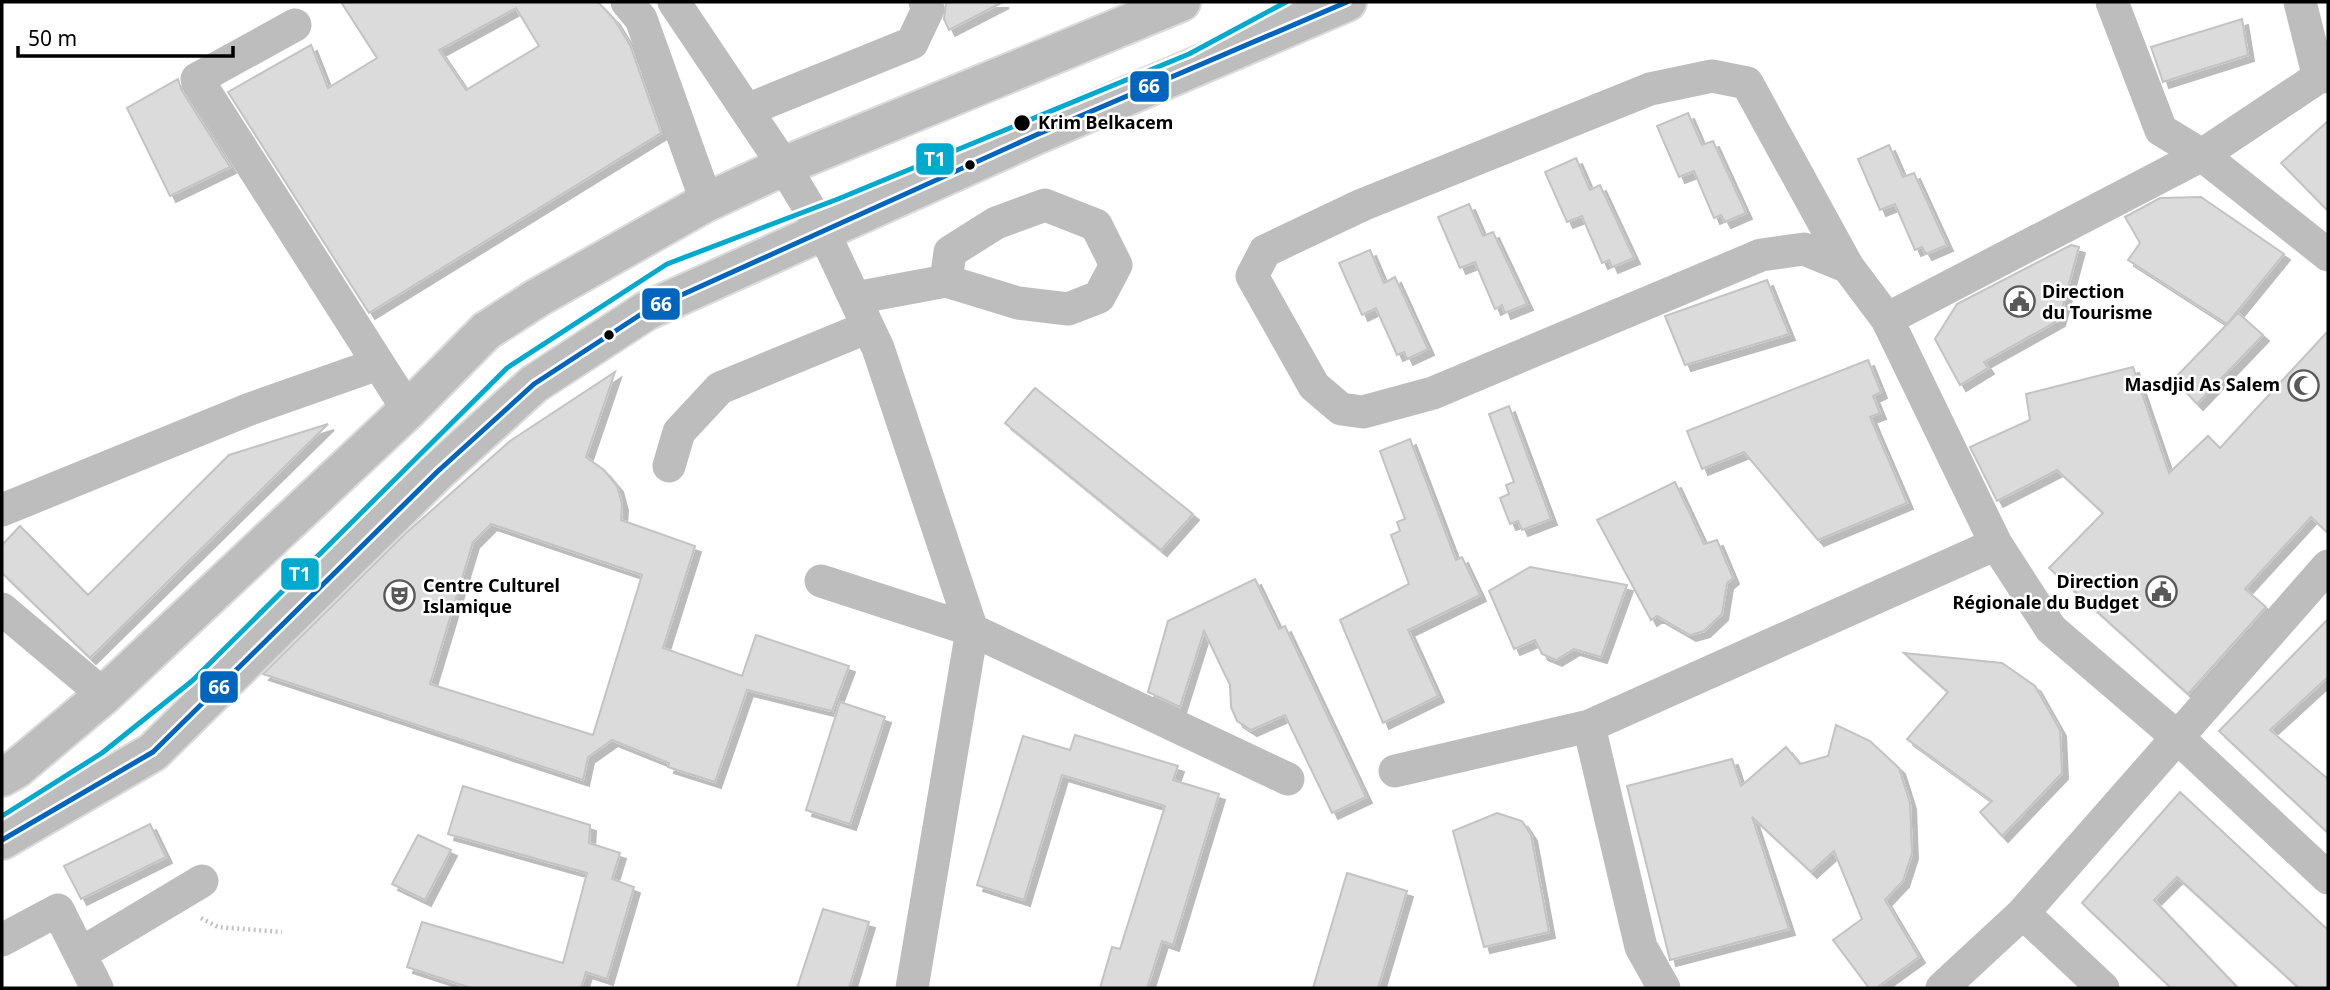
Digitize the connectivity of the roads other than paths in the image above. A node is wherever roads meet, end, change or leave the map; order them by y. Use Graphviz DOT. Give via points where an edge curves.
graph roads {
  1 [pos="627,2"];
  2 [pos="674,2"];
  3 [pos="925,2"];
  4 [pos="1347,2"];
  5 [pos="2112,2"];
  6 [pos="2300,2"];
  7 [pos="1171,4"];
  8 [pos="295,25"];
  9 [pos="2324,74"];
  10 [pos="747,110"];
  11 [pos="2202,155"];
  12 [pos="784,166"];
  13 [pos="703,204"];
  14 [pos="823,231"];
  15 [pos="2328,255"];
  16 [pos="1849,267"];
  17 [pos="946,281"];
  18 [pos="861,313"];
  19 [pos="1886,319"];
  20 [pos="378,364"];
  21 [pos="408,410"];
  22 [pos="669,466"];
  23 [pos="2,510"];
  24 [pos="1996,544"];
  25 [pos="2328,568"];
  26 [pos="821,581"];
  27 [pos="2,609"];
  28 [pos="972,630"];
  29 [pos="104,695"];
  30 [pos="1588,726"];
  31 [pos="2176,736"];
  32 [pos="1395,771"];
  33 [pos="2,777"];
  34 [pos="1288,779"];
  35 [pos="2,840"];
  36 [pos="2328,878"];
  37 [pos="193,886"];
  38 [pos="2023,913"];
  39 [pos="2,940"];
  40 [pos="80,954"];
  41 [pos="97,988"];
  42 [pos="912,988"];
  43 [pos="1664,988"];
  44 [pos="1942,988"];
  45 [pos="2103,988"];
  1 -- 13 [label="street" via="641,19 702,188"];
  2 -- 10 [label="street"];
  3 -- 10 [label="street" via="928,9 912,43"];
  4 -- 14 [label="main road"];
  5 -- 11 [label="street" via="2161,130"];
  6 -- 9 [label="street"];
  7 -- 12 [label="main road"];
  8 -- 20 [label="street" via="197,79"];
  9 -- 11 [label="street"];
  10 -- 12 [label="street"];
  11 -- 15 [label="street"];
  11 -- 19 [label="street"];
  12 -- 13 [label="main road"];
  12 -- 14 [label="street"];
  13 -- 21 [label="main road" via="486,331"];
  14 -- 18 [label="street"];
  14 -- 35 [label="main road" via="646,311 534,384 437,472 153,752"];
  16 -- 16 [label="street" via="1804,249 1761,255 1433,393 1363,412 1341,409 1314,386 1252,276 1265,251 1362,205 1650,89 1712,76 1747,83"];
  16 -- 19 [label="street"];
  17 -- 17 [label="street" via="1018,303 1068,309 1099,297 1116,265 1096,225 1045,205 996,223 950,253"];
  17 -- 18 [label="street"];
  18 -- 22 [label="street" via="720,388 679,432"];
  18 -- 28 [label="street" via="878,348"];
  19 -- 24 [label="street"];
  20 -- 21 [label="street"];
  20 -- 23 [label="street" via="250,409"];
  21 -- 29 [label="main road"];
  24 -- 30 [label="street"];
  24 -- 31 [label="street" via="2051,629"];
  25 -- 31 [label="street"];
  26 -- 28 [label="street"];
  27 -- 29 [label="street"];
  28 -- 34 [label="street"];
  28 -- 42 [label="street"];
  29 -- 33 [label="main road"];
  30 -- 32 [label="street"];
  30 -- 43 [label="street" via="1641,947"];
  31 -- 36 [label="street"];
  31 -- 38 [label="street"];
  37 -- 40 [label="street"];
  38 -- 44 [label="street"];
  38 -- 45 [label="street"];
  39 -- 40 [label="street" via="58,910"];
  40 -- 41 [label="street"];
}
